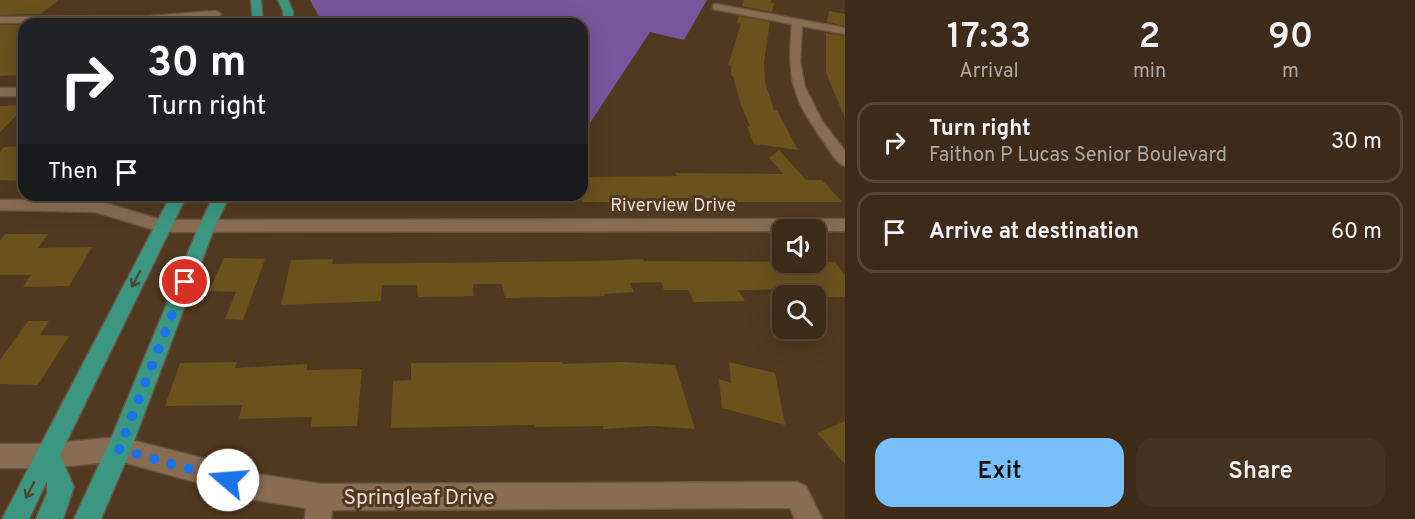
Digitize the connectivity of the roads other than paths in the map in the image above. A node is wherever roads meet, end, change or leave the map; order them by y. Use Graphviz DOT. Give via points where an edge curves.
graph roads {
  1 [pos="256,0"];
  2 [pos="283,0"];
  3 [pos="716,8"];
  4 [pos="216,14"];
  5 [pos="162,18"];
  6 [pos="258,18"];
  7 [pos="288,18"];
  8 [pos="0,20"];
  9 [pos="18,20"];
  10 [pos="797,22"];
  11 [pos="845,31"];
  12 [pos="0,92"];
  13 [pos="18,92"];
  14 [pos="845,161"];
  15 [pos="176,201"];
  16 [pos="219,201"];
  17 [pos="0,205"];
  18 [pos="845,225"];
  19 [pos="162,226"];
  20 [pos="207,226"];
  21 [pos="119,449"];
  22 [pos="0,456"];
  23 [pos="47,456"];
  24 [pos="319,508"];
  25 [pos="15,519"];
  26 [pos="49,519"];
  27 [pos="87,519"];
  28 [pos="809,519"];
  1 -- 6 [label="main road"];
  2 -- 7 [label="main road"];
  3 -- 10 [label="street"];
  4 -- 5 [label="street"];
  8 -- 9 [label="street"];
  10 -- 11 [label="street"];
  10 -- 14 [label="street" via="796,75 806,102"];
  12 -- 13 [label="street"];
  15 -- 19 [label="main road"];
  16 -- 20 [label="main road"];
  17 -- 19 [label="street, Riverview Drive" via="96,206"];
  18 -- 20 [label="street, Riverview Drive"];
  19 -- 20 [label="street, Riverview Drive"];
  19 -- 23 [label="main road, one-way"];
  20 -- 21 [label="main road"];
  21 -- 23 [label="street, Springleaf Drive"];
  21 -- 24 [label="street, Springleaf Drive"];
  21 -- 27 [label="main road"];
  22 -- 23 [label="street, Springleaf Drive"];
  23 -- 25 [label="main road, one-way"];
  23 -- 26 [label="main road" via="61,478 61,493"];
  24 -- 28 [label="street, Springleaf Drive" via="797,495"];
}
